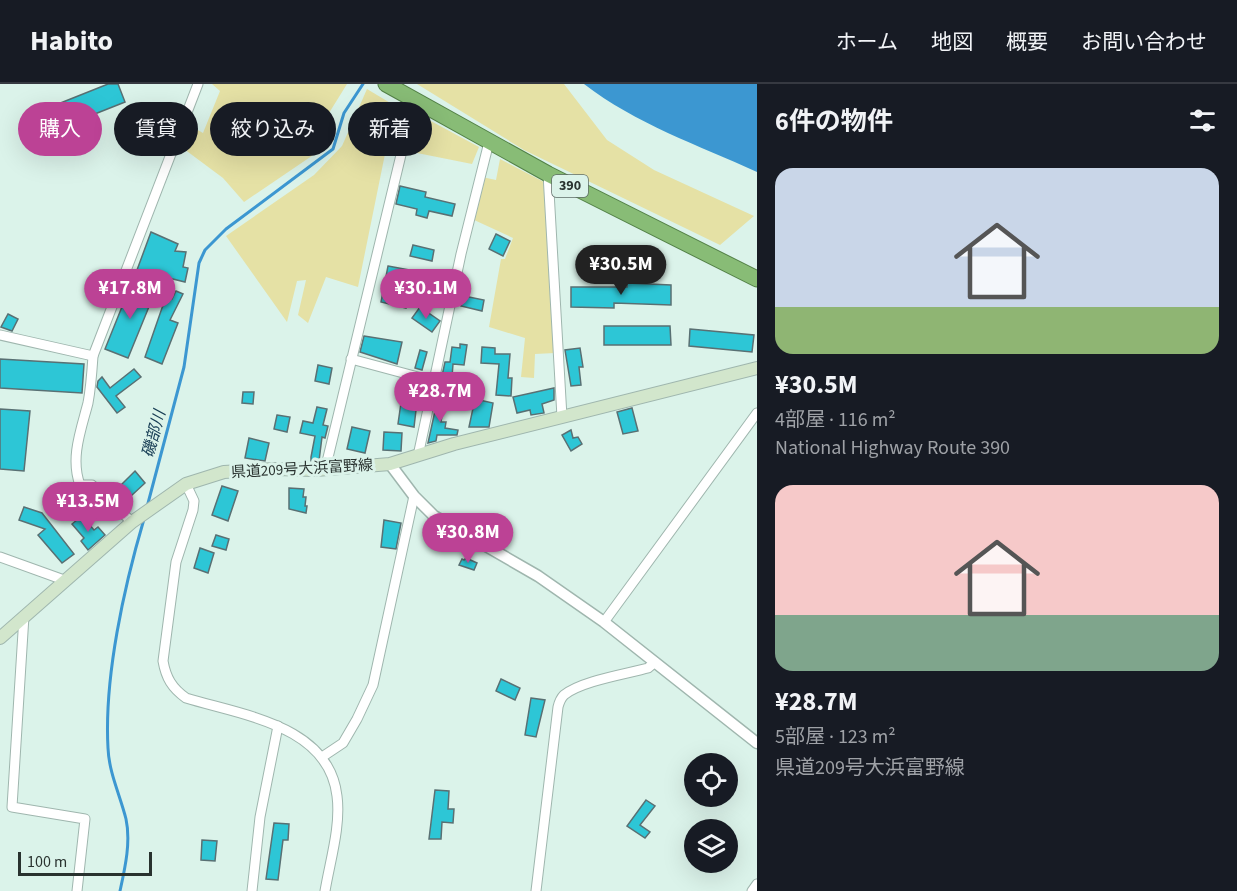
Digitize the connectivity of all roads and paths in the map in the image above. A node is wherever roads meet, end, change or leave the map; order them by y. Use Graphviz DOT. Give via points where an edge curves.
graph roads {
  1 [pos="198,84"];
  2 [pos="387,85"];
  3 [pos="414,101"];
  4 [pos="489,142"];
  5 [pos="548,174"];
  6 [pos="757,279"];
  7 [pos="0,335"];
  8 [pos="93,356"];
  9 [pos="351,360"];
  10 [pos="757,368"];
  11 [pos="434,381"];
  12 [pos="757,413"];
  13 [pos="562,417"];
  14 [pos="418,456"];
  15 [pos="390,464"];
  16 [pos="325,470"];
  17 [pos="186,484"];
  18 [pos="414,496"];
  19 [pos="132,522"];
  20 [pos="0,557"];
  21 [pos="64,580"];
  22 [pos="24,616"];
  23 [pos="604,622"];
  24 [pos="0,638"];
  25 [pos="655,662"];
  26 [pos="278,726"];
  27 [pos="757,743"];
  28 [pos="322,757"];
  29 [pos="757,884"];
  30 [pos="77,891"];
  31 [pos="252,891"];
  32 [pos="325,891"];
  33 [pos="536,891"];
  34 [pos="752,891"];
  1 -- 8 [label="street"];
  2 -- 3 [label="highway, 390"];
  3 -- 4 [label="highway, 390"];
  3 -- 9 [label="street"];
  4 -- 5 [label="highway, 390"];
  4 -- 11 [label="street"];
  5 -- 6 [label="highway, 390"];
  5 -- 13 [label="street"];
  7 -- 8 [label="street"];
  8 -- 19 [label="street" via="74,470 80,485 92,485"];
  9 -- 11 [label="street"];
  9 -- 16 [label="street"];
  10 -- 13 [label="main road, 県道209号大浜富野線"];
  11 -- 14 [label="street"];
  12 -- 23 [label="street"];
  13 -- 14 [label="main road, 県道209号大浜富野線"];
  14 -- 15 [label="main road, 県道209号大浜富野線"];
  15 -- 16 [label="main road, 県道209号大浜富野線"];
  15 -- 18 [label="street"];
  16 -- 17 [label="main road, 県道209号大浜富野線" via="224,472"];
  17 -- 19 [label="main road, 県道209号大浜富野線"];
  17 -- 26 [label="street" via="194,501 193,510 176,562 163,661 165,672 170,683 186,698"];
  18 -- 23 [label="street" via="434,516 538,576"];
  18 -- 28 [label="street" via="373,685 343,743"];
  19 -- 21 [label="main road, 県道209号大浜富野線"];
  20 -- 21 [label="street"];
  21 -- 22 [label="main road, 県道209号大浜富野線"];
  22 -- 24 [label="main road, 県道209号大浜富野線"];
  22 -- 30 [label="street" via="12,807 85,819"];
  23 -- 25 [label="street"];
  25 -- 27 [label="street"];
  25 -- 33 [label="street" via="648,668 585,685 561,699"];
  26 -- 28 [label="street" via="302,738"];
  26 -- 31 [label="street" via="260,817"];
  28 -- 32 [label="street" via="338,796"];
  29 -- 34 [label="street"];
}
